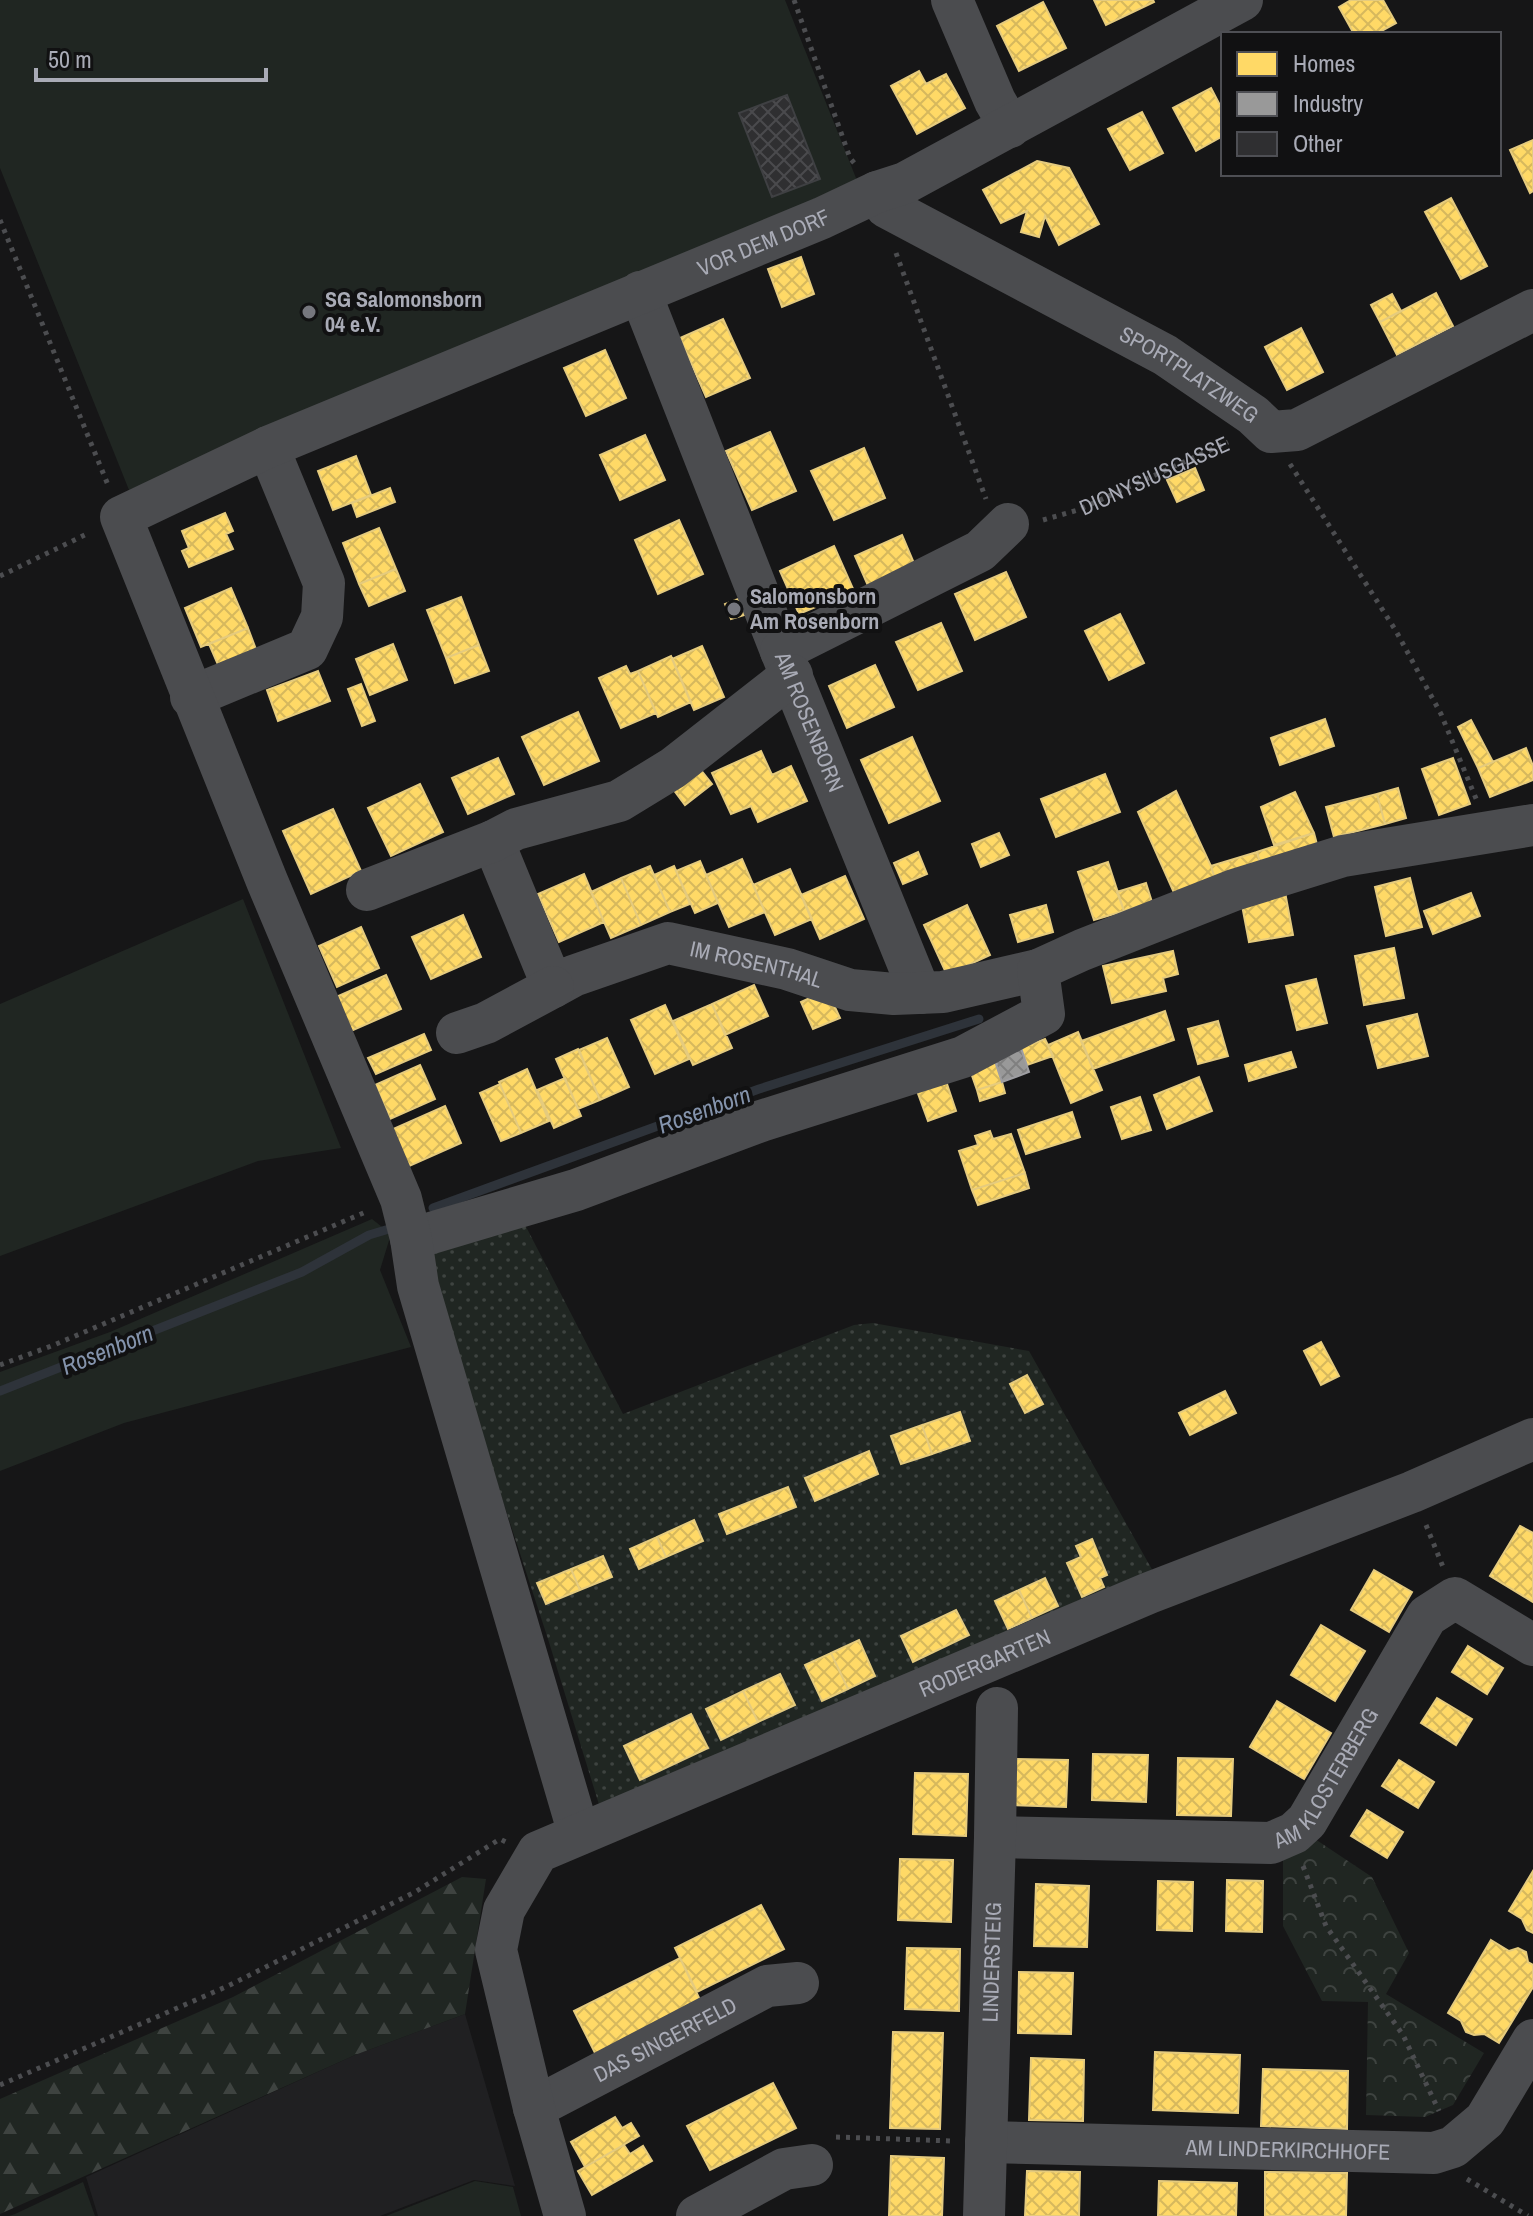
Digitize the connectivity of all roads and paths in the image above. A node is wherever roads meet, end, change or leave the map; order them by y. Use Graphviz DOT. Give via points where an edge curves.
graph roads {
  1 [pos="794,0"];
  2 [pos="952,0"];
  3 [pos="1230,3"];
  4 [pos="1010,127"];
  5 [pos="881,199"];
  6 [pos="0,220"];
  7 [pos="640,292"];
  8 [pos="1533,310"];
  9 [pos="1271,432"];
  10 [pos="268,447"];
  11 [pos="121,517"];
  12 [pos="1008,524"];
  13 [pos="0,576"];
  14 [pos="786,663"];
  15 [pos="191,697"];
  16 [pos="1533,825"];
  17 [pos="1482,833"];
  18 [pos="493,841"];
  19 [pos="367,890"];
  20 [pos="1038,970"];
  21 [pos="553,987"];
  22 [pos="920,993"];
  23 [pos="457,1033"];
  24 [pos="401,1199"];
  25 [pos="411,1239"];
  26 [pos="0,1365"];
  27 [pos="1533,1439"];
  28 [pos="1533,1645"];
  29 [pos="997,1708"];
  30 [pos="1294,1833"];
  31 [pos="579,1834"];
  32 [pos="995,1837"];
  33 [pos="538,1852"];
  34 [pos="798,1983"];
  35 [pos="1533,2040"];
  36 [pos="0,2085"];
  37 [pos="534,2108"];
  38 [pos="986,2142"];
  39 [pos="1453,2147"];
  40 [pos="812,2165"];
  41 [pos="565,2216"];
  42 [pos="697,2216"];
  43 [pos="984,2216"];
  44 [pos="1528,2216"];
  1 -- 5 [label="path" via="850,158"];
  2 -- 4 [label="street"];
  3 -- 4 [label="street, VOR DEM DORF"];
  4 -- 5 [label="street, VOR DEM DORF"];
  5 -- 7 [label="street, VOR DEM DORF"];
  5 -- 9 [label="street, SPORTPLATZWEG" via="1165,355"];
  5 -- 12 [label="path" via="990,510"];
  6 -- 11 [label="path"];
  7 -- 10 [label="street, VOR DEM DORF"];
  7 -- 14 [label="street, AM ROSENBORN"];
  8 -- 9 [label="street" via="1297,430"];
  9 -- 12 [label="path, DIONYSIUSGASSE" via="1251,432 1078,510"];
  9 -- 17 [label="path, SPORTPLATZWEG" via="1396,631 1441,714 1482,812"];
  10 -- 11 [label="street, VOR DEM DORF"];
  10 -- 15 [label="street" via="324,583 322,617 307,649"];
  11 -- 13 [label="path"];
  11 -- 15 [label="street"];
  12 -- 14 [label="street" via="980,551"];
  14 -- 18 [label="street" via="673,768 619,801 516,829"];
  14 -- 22 [label="street, AM ROSENBORN"];
  15 -- 24 [label="street"];
  16 -- 17 [label="street"];
  17 -- 20 [label="street" via="1329,860 1234,890"];
  18 -- 19 [label="street"];
  18 -- 21 [label="street"];
  20 -- 22 [label="street"];
  20 -- 25 [label="street" via="1044,1014 963,1057 761,1121 576,1190"];
  21 -- 22 [label="street, IM ROSENTHAL" via="668,943 787,969 850,990"];
  21 -- 23 [label="street, IM ROSENTHAL"];
  24 -- 25 [label="street"];
  24 -- 26 [label="path"];
  25 -- 31 [label="street" via="418,1286"];
  27 -- 31 [label="street, RODERGARTEN" via="1412,1492 1149,1593"];
  28 -- 30 [label="street, AM KLOSTERBERG" via="1455,1598 1427,1616 1307,1821"];
  29 -- 32 [label="street, LINDERSTEIG"];
  30 -- 32 [label="street, AM KLOSTERBERG" via="1271,1843"];
  30 -- 39 [label="path" via="1326,1926 1403,2035"];
  31 -- 33 [label="street, RODERGARTEN"];
  32 -- 38 [label="street, LINDERSTEIG"];
  33 -- 36 [label="path" via="500,1839 415,1892 240,1980"];
  33 -- 37 [label="street" via="504,1910 496,1950"];
  34 -- 37 [label="street, DAS SINGERFELD" via="767,1986"];
  35 -- 39 [label="street" via="1485,2120"];
  37 -- 41 [label="street"];
  38 -- 39 [label="street, AM LINDERKIRCHHOFE" via="1434,2153"];
  38 -- 40 [label="path" via="835,2137"];
  38 -- 43 [label="street, LINDERSTEIG"];
  39 -- 44 [label="path" via="1467,2178"];
  40 -- 42 [label="street" via="784,2169"];
}
